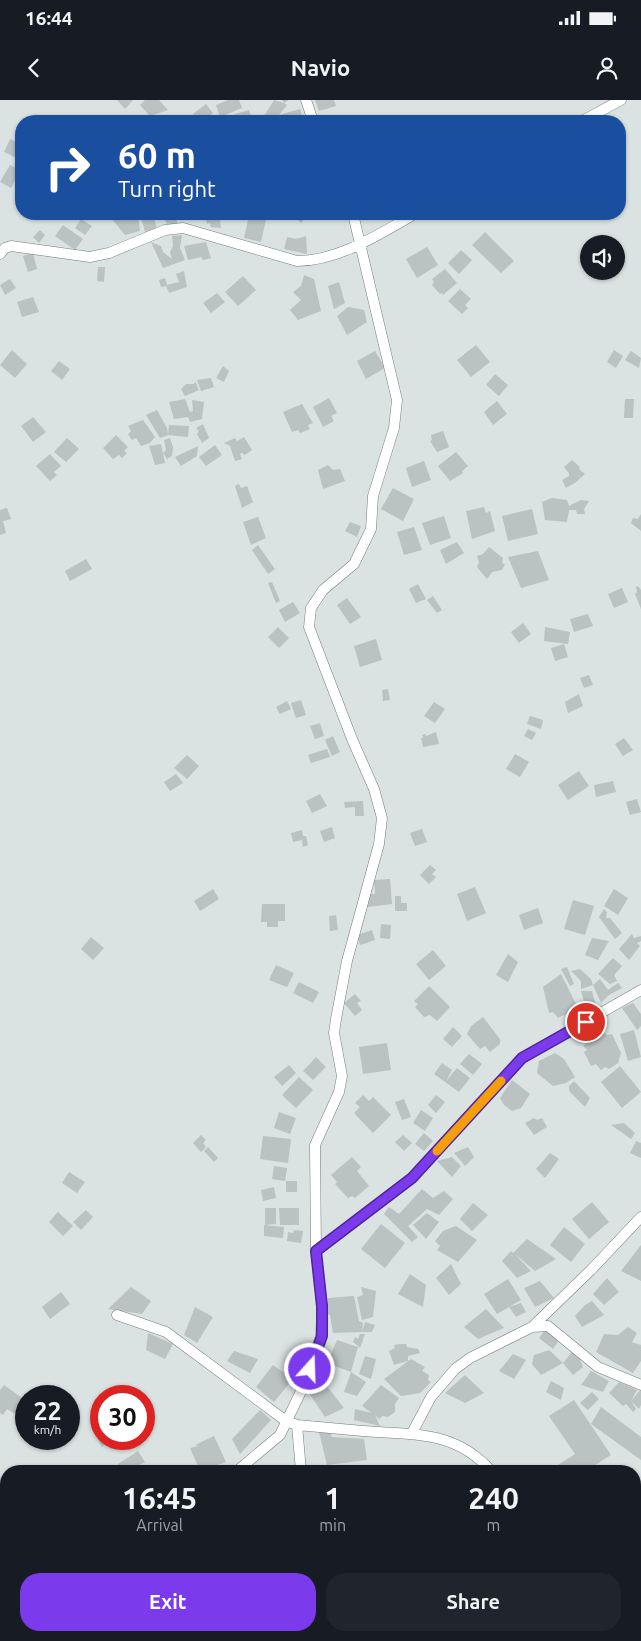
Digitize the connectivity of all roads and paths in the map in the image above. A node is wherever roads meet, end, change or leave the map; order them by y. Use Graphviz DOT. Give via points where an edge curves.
graph roads {
  1 [pos="306,100"];
  2 [pos="620,100"];
  3 [pos="311,115"];
  4 [pos="593,115"];
  5 [pos="354,220"];
  6 [pos="404,220"];
  7 [pos="360,244"];
  8 [pos="0,254"];
  9 [pos="641,990"];
  10 [pos="641,1217"];
  11 [pos="316,1251"];
  12 [pos="117,1315"];
  13 [pos="532,1327"];
  14 [pos="641,1385"];
  15 [pos="286,1421"];
  16 [pos="297,1425"];
  17 [pos="412,1433"];
  18 [pos="244,1465"];
  19 [pos="300,1465"];
  20 [pos="486,1465"];
  1 -- 3 [label="street"];
  2 -- 4 [label="street"];
  5 -- 7 [label="street"];
  6 -- 7 [label="street"];
  7 -- 8 [label="street" via="311,261 297,261 183,228 165,230 90,258 12,246"];
  7 -- 11 [label="street" via="397,400 394,428 373,496 371,529 354,564 323,590 311,608 309,627 374,789 382,818 379,844 346,961 336,1018 334,1033 342,1076 339,1092 315,1145"];
  9 -- 11 [label="street" via="522,1058 412,1178"];
  10 -- 13 [label="street"];
  11 -- 15 [label="street" via="322,1336 304,1385"];
  12 -- 15 [label="street" via="166,1332"];
  13 -- 14 [label="street" via="548,1326 598,1367"];
  13 -- 17 [label="street" via="470,1358 454,1370 431,1397"];
  15 -- 16 [label="street"];
  15 -- 18 [label="street" via="280,1435"];
  16 -- 17 [label="street"];
  16 -- 19 [label="street"];
  17 -- 20 [label="street" via="444,1439 466,1448"];
}
